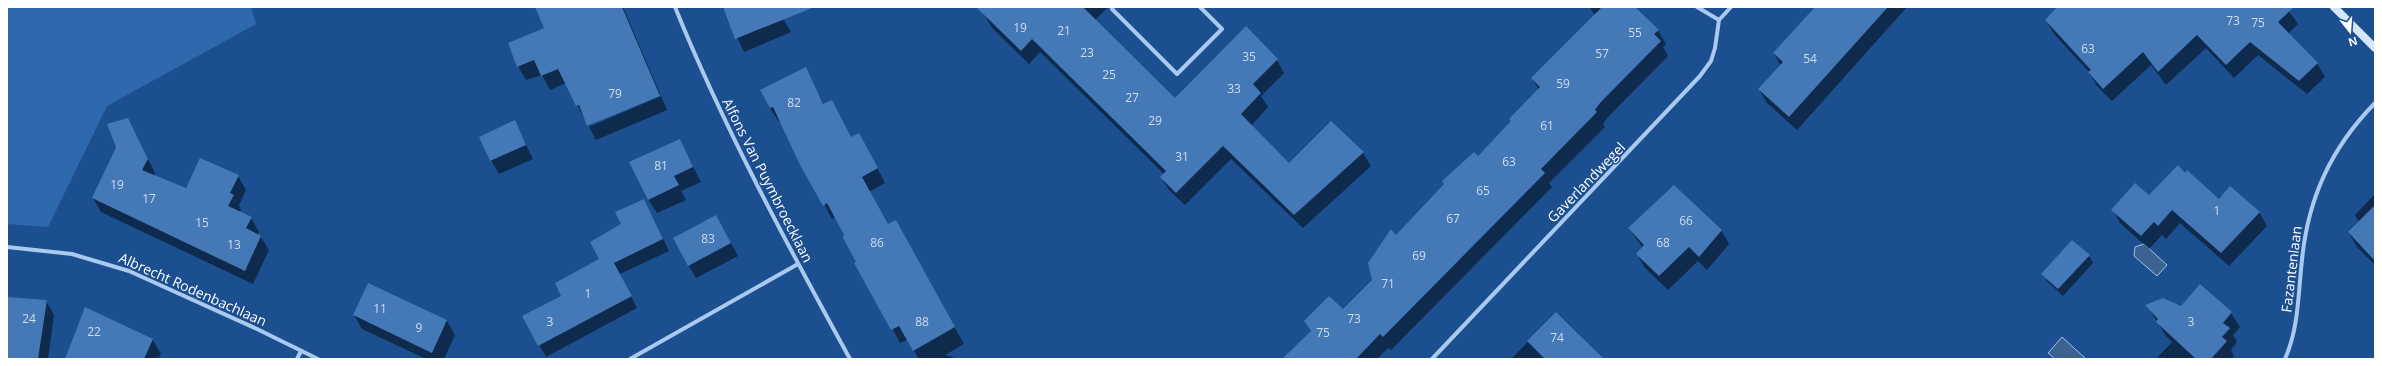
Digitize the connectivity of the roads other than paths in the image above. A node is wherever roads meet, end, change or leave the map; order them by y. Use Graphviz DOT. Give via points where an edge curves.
graph roads {
  1 [pos="675,7"];
  2 [pos="1113,7"];
  3 [pos="1200,7"];
  4 [pos="1697,7"];
  5 [pos="1731,7"];
  6 [pos="2334,7"];
  7 [pos="1719,20"];
  8 [pos="2375,48"];
  9 [pos="2375,103"];
  10 [pos="7,247"];
  11 [pos="798,264"];
  12 [pos="301,351"];
  13 [pos="297,359"];
  14 [pos="318,359"];
  15 [pos="630,359"];
  16 [pos="850,359"];
  17 [pos="1432,359"];
  18 [pos="2285,359"];
  1 -- 11 [label="street, Alfons Van Puymbroecklaan" via="705,81"];
  2 -- 3 [label="street" via="1112,9 1177,74 1222,29"];
  4 -- 7 [label="street"];
  5 -- 7 [label="street"];
  6 -- 8 [label="main road"];
  7 -- 17 [label="street, Gaverlandwegel" via="1711,61 1700,76"];
  9 -- 18 [label="street, Fazantenlaan" via="2346,138 2321,178 2309,217 2302,259 2299,306 2291,345"];
  10 -- 12 [label="street, Albrecht Rodenbachlaan" via="72,254 129,271"];
  11 -- 15 [label="street"];
  11 -- 16 [label="street, Alfons Van Puymbroecklaan"];
  12 -- 13 [label="street"];
  12 -- 14 [label="street, Albrecht Rodenbachlaan"];
}
